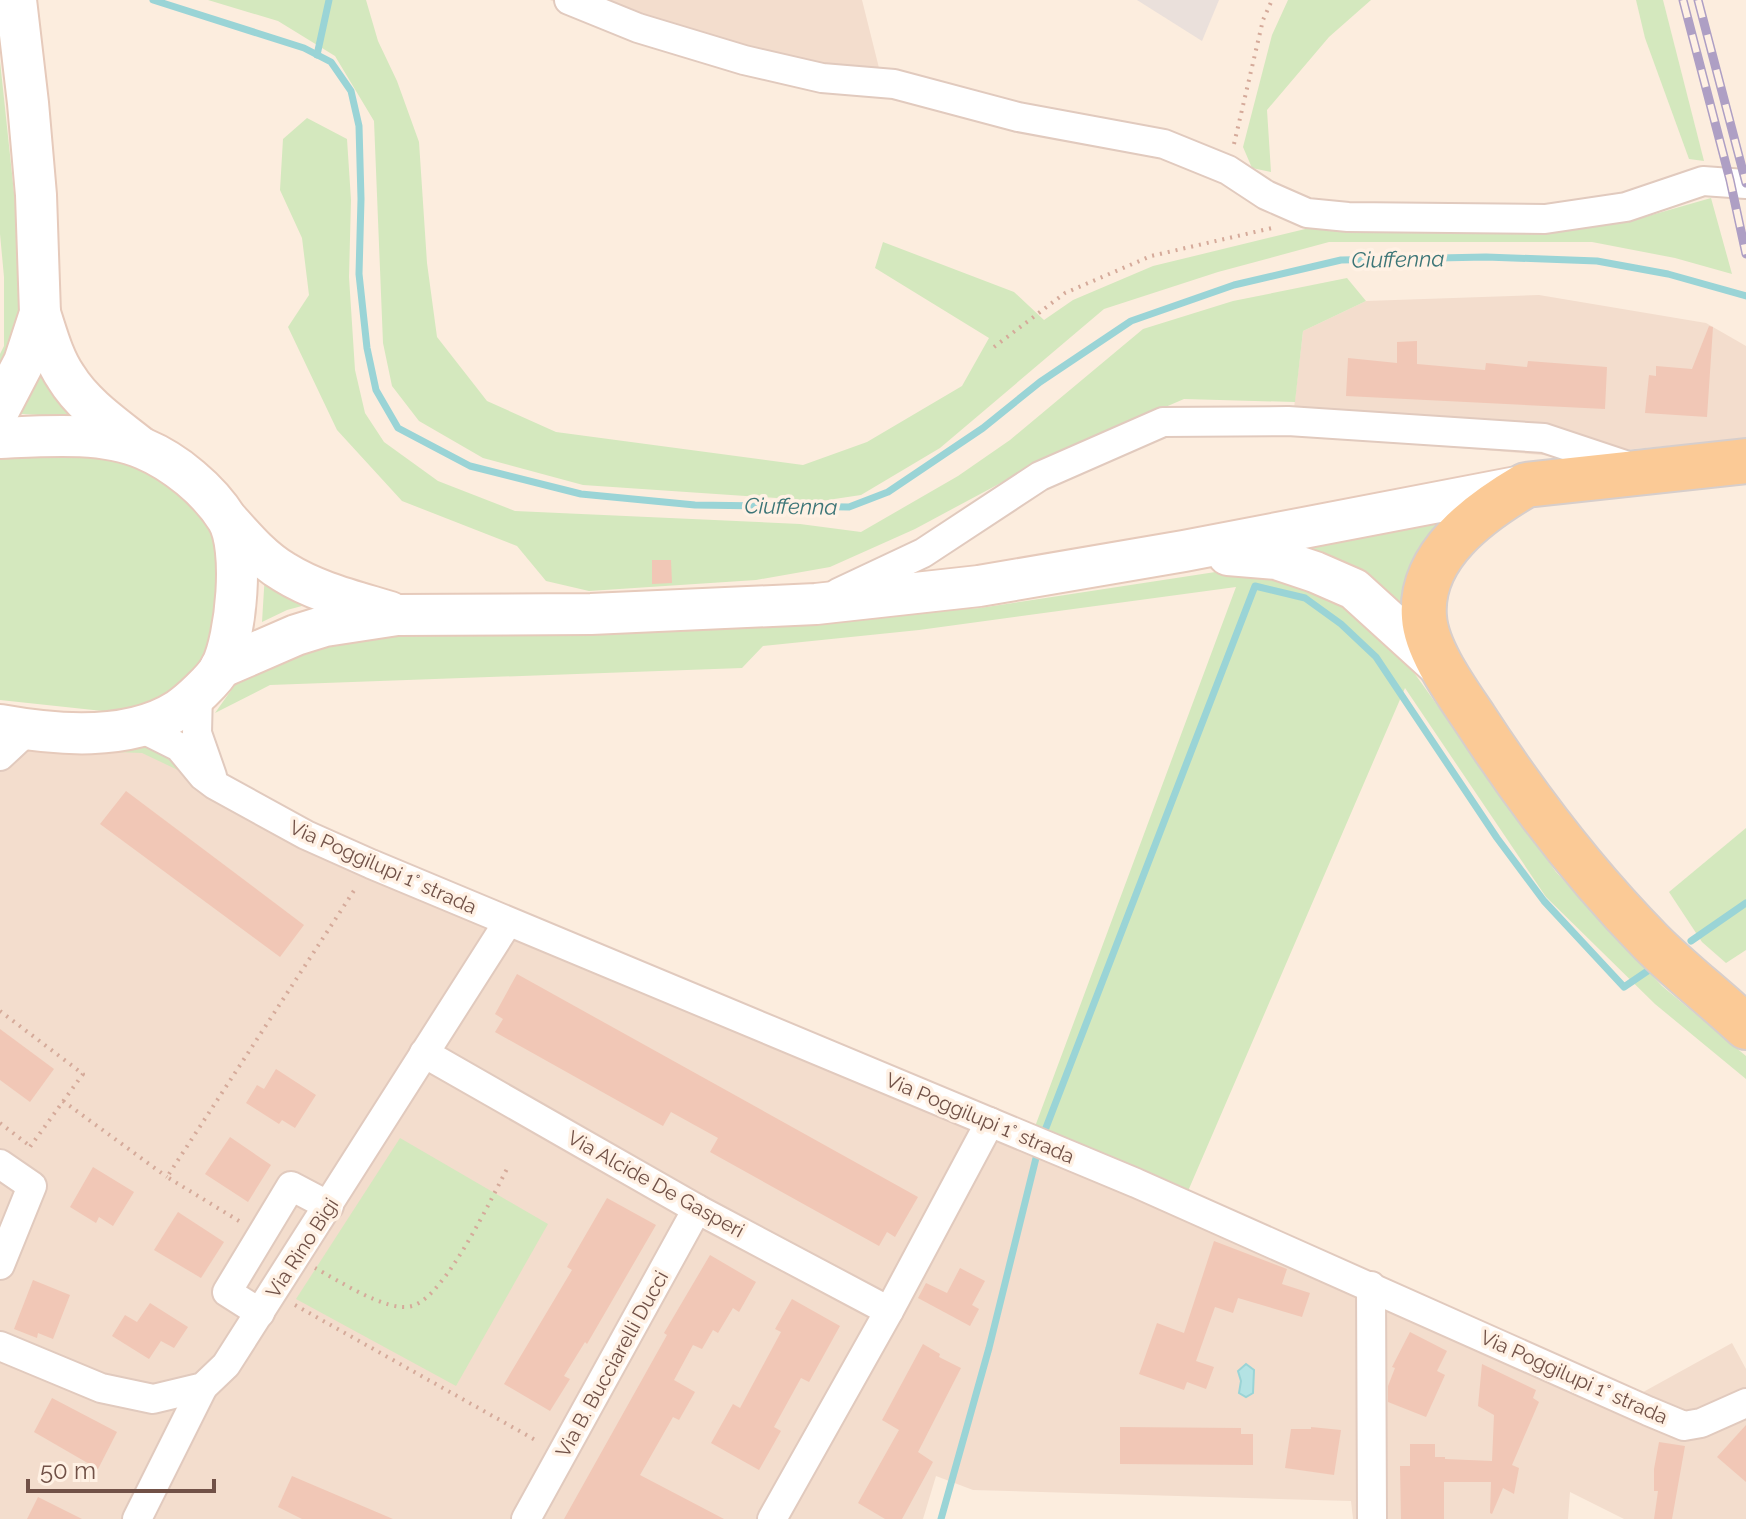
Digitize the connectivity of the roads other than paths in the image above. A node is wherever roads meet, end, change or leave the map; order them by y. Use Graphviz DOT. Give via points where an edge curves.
graph roads {
  1 [pos="569,0"];
  2 [pos="18,14"];
  3 [pos="1746,184"];
  4 [pos="40,313"];
  5 [pos="0,408"];
  6 [pos="0,438"];
  7 [pos="142,448"];
  8 [pos="1746,461"];
  9 [pos="1647,472"];
  10 [pos="1526,485"];
  11 [pos="229,521"];
  12 [pos="1184,551"];
  13 [pos="816,604"];
  14 [pos="397,615"];
  15 [pos="1442,669"];
  16 [pos="209,680"];
  17 [pos="139,727"];
  18 [pos="9,737"];
  19 [pos="215,785"];
  20 [pos="508,922"];
  21 [pos="1746,1027"];
  22 [pos="424,1053"];
  23 [pos="990,1122"];
  24 [pos="6,1168"];
  25 [pos="329,1206"];
  26 [pos="697,1209"];
  27 [pos="8,1223"];
  28 [pos="0,1265"];
  29 [pos="1371,1286"];
  30 [pos="266,1303"];
  31 [pos="889,1311"];
  32 [pos="0,1346"];
  33 [pos="203,1387"];
  34 [pos="1746,1403"];
  35 [pos="137,1519"];
  36 [pos="526,1519"];
  37 [pos="772,1519"];
  38 [pos="1372,1519"];
  1 -- 3 [label="street" via="638,28 744,60 822,78 894,84 1018,117 1164,144 1228,170 1307,213 1545,219 1626,207 1703,181"];
  2 -- 4 [label="main road" via="36,195"];
  4 -- 5 [label="main road" via="24,362"];
  4 -- 7 [label="main road" via="66,378"];
  6 -- 7 [label="main road" via="110,440"];
  7 -- 11 [label="main road" via="178,468"];
  8 -- 9 [label="main road"];
  9 -- 10 [label="main road"];
  9 -- 13 [label="street" via="1544,438 1288,421 1163,422 1040,476 923,553"];
  10 -- 12 [label="main road"];
  10 -- 15 [label="main road" via="1496,502 1437,561 1424,617"];
  11 -- 14 [label="main road" via="283,571"];
  11 -- 16 [label="main road" via="237,586 231,633"];
  12 -- 13 [label="main road" via="979,586"];
  12 -- 15 [label="main road" via="1276,559 1354,589"];
  13 -- 14 [label="main road" via="591,614"];
  14 -- 16 [label="main road" via="296,635"];
  15 -- 21 [label="main road" via="1573,856 1652,943"];
  16 -- 17 [label="main road" via="178,710"];
  16 -- 19 [label="street" via="197,733"];
  17 -- 18 [label="main road"];
  17 -- 19 [label="street, Via Poggilupi 1° strada" via="179,747"];
  19 -- 20 [label="street, Via Poggilupi 1° strada" via="306,835"];
  20 -- 22 [label="street, Via Rino Bigi"];
  20 -- 23 [label="street, Via Poggilupi 1° strada"];
  22 -- 25 [label="street, Via Rino Bigi"];
  22 -- 26 [label="street, Via Alcide De Gasperi"];
  23 -- 29 [label="street, Via Poggilupi 1° strada"];
  23 -- 31 [label="street"];
  24 -- 27 [label="street" via="32,1186"];
  25 -- 30 [label="street, Via Rino Bigi"];
  25 -- 30 [label="street" via="291,1186 227,1292"];
  26 -- 31 [label="street, Via Alcide De Gasperi"];
  26 -- 36 [label="street, Via B. Bucciarelli Ducci"];
  27 -- 28 [label="street"];
  29 -- 34 [label="street, Via Poggilupi 1° strada" via="1684,1426"];
  29 -- 38 [label="street"];
  30 -- 33 [label="street, Via Rino Bigi" via="226,1365"];
  31 -- 37 [label="street"];
  32 -- 33 [label="street" via="101,1388 153,1399"];
  33 -- 35 [label="street, Via Rino Bigi"];
}
